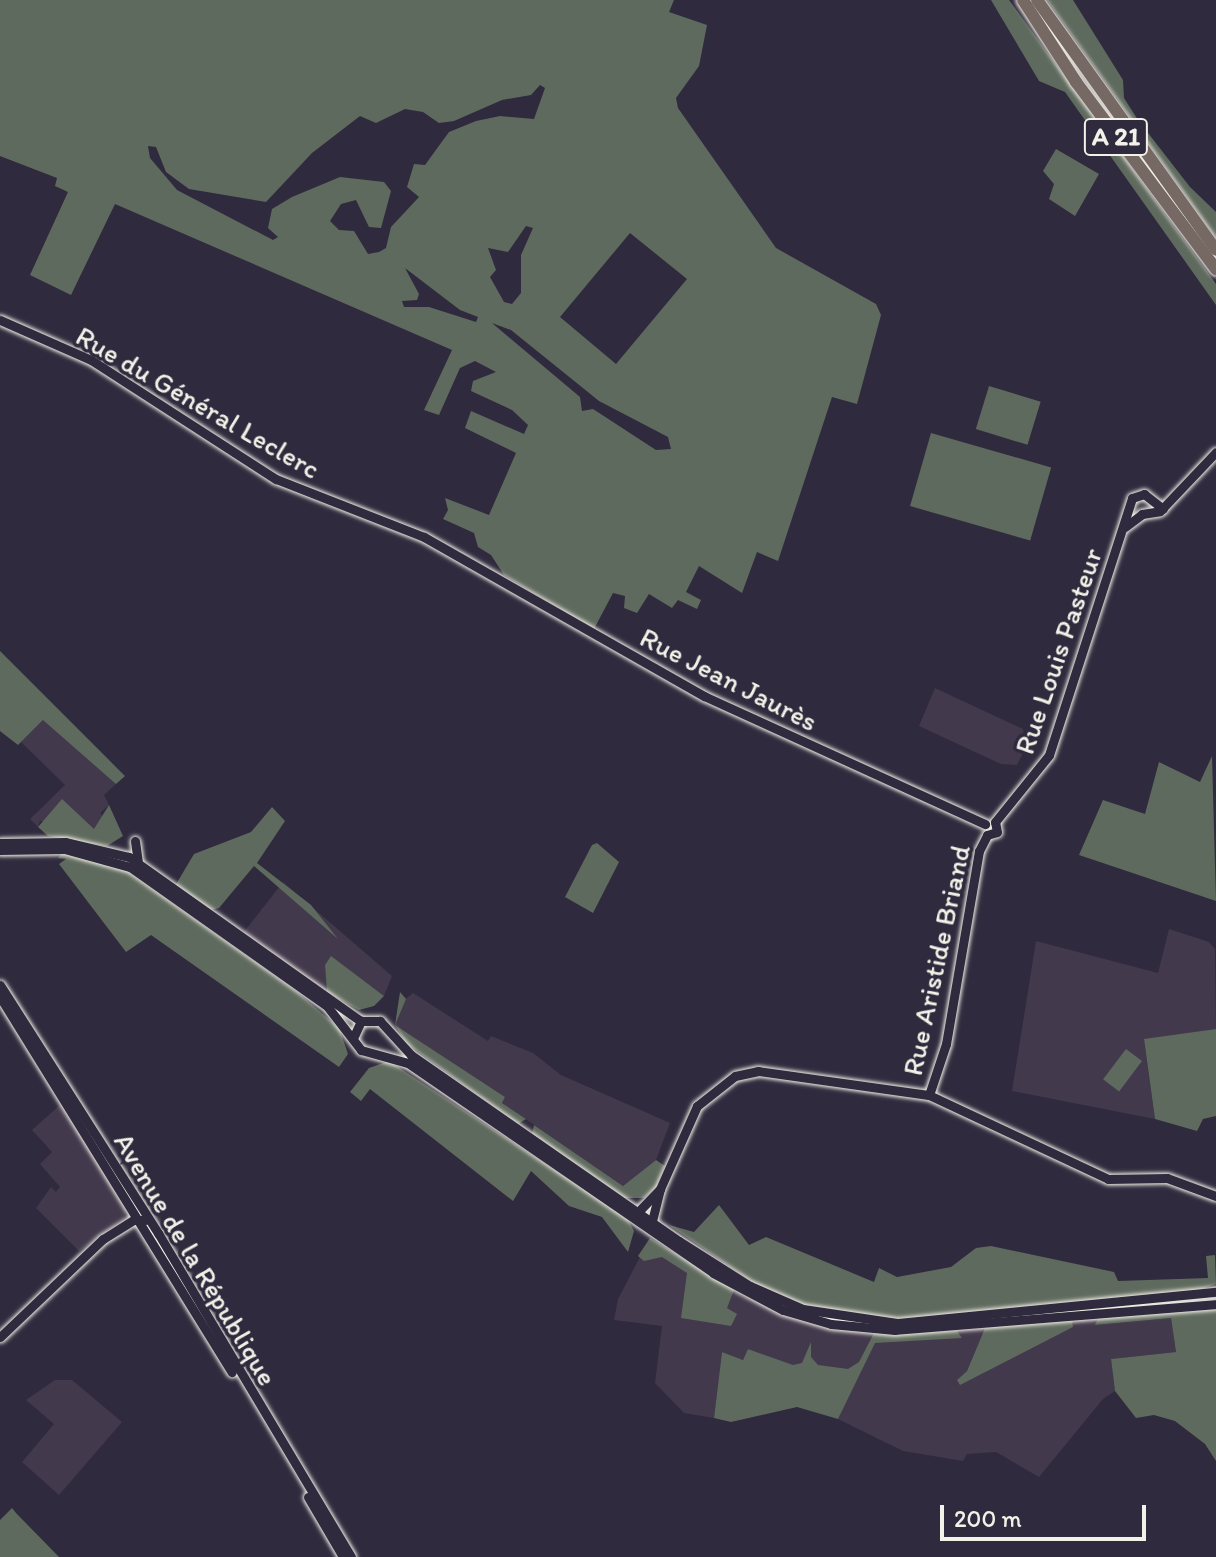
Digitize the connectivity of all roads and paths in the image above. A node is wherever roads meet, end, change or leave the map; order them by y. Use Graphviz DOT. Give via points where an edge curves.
graph roads {
  1 [pos="1023,0"];
  2 [pos="1037,0"];
  3 [pos="1216,250"];
  4 [pos="1216,269"];
  5 [pos="0,320"];
  6 [pos="1216,452"];
  7 [pos="1150,502"];
  8 [pos="1130,506"];
  9 [pos="1163,509"];
  10 [pos="1144,513"];
  11 [pos="1125,527"];
  12 [pos="463,557"];
  13 [pos="990,823"];
  14 [pos="987,835"];
  15 [pos="135,841"];
  16 [pos="0,843"];
  17 [pos="0,850"];
  18 [pos="138,862"];
  19 [pos="0,985"];
  20 [pos="0,997"];
  21 [pos="361,1021"];
  22 [pos="354,1036"];
  23 [pos="388,1036"];
  24 [pos="380,1051"];
  25 [pos="929,1095"];
  26 [pos="660,1189"];
  27 [pos="1216,1196"];
  28 [pos="638,1216"];
  29 [pos="144,1220"];
  30 [pos="651,1225"];
  31 [pos="1216,1292"];
  32 [pos="1216,1304"];
  33 [pos="0,1337"];
  34 [pos="343,1557"];
  35 [pos="351,1557"];
  1 -- 4 [label="highway, A 21" via="1076,82"];
  2 -- 3 [label="highway, A 21"];
  5 -- 12 [label="main road, Rue du Général Leclerc" via="116,374 276,479"];
  6 -- 9 [label="main road"];
  7 -- 8 [label="main road" via="1137,494"];
  7 -- 9 [label="main road"];
  7 -- 10 [label="main road"];
  8 -- 10 [label="main road"];
  8 -- 11 [label="main road, Rue Louis Pasteur"];
  9 -- 10 [label="main road"];
  10 -- 11 [label="main road, Rue Louis Pasteur"];
  11 -- 13 [label="main road, Rue Louis Pasteur" via="1049,755"];
  12 -- 13 [label="main road, Rue Jean Jaurès" via="704,696"];
  13 -- 14 [label="main road, Rue Louis Pasteur" via="997,832"];
  14 -- 25 [label="main road, Rue Aristide Briand" via="979,851 946,1044"];
  15 -- 18 [label="main road"];
  16 -- 18 [label="main road" via="97,847"];
  17 -- 22 [label="main road" via="75,851 130,867 327,1006"];
  18 -- 21 [label="main road"];
  19 -- 29 [label="main road, Avenue de la République"];
  20 -- 29 [label="main road, Avenue de la République"];
  21 -- 22 [label="main road"];
  21 -- 23 [label="main road" via="380,1021"];
  22 -- 24 [label="main road" via="361,1050"];
  23 -- 24 [label="main road"];
  23 -- 28 [label="main road"];
  24 -- 28 [label="main road" via="408,1063"];
  25 -- 26 [label="main road" via="758,1071 725,1083 691,1114"];
  25 -- 27 [label="main road" via="1108,1179 1161,1177"];
  26 -- 28 [label="main road"];
  26 -- 30 [label="main road"];
  28 -- 30 [label="main road"];
  29 -- 33 [label="main road" via="103,1239"];
  29 -- 34 [label="main road, Avenue de la République"];
  29 -- 35 [label="main road, Avenue de la République"];
  30 -- 31 [label="main road" via="785,1303 869,1321 938,1320"];
  30 -- 32 [label="main road" via="743,1291 831,1324 927,1329"];
}
